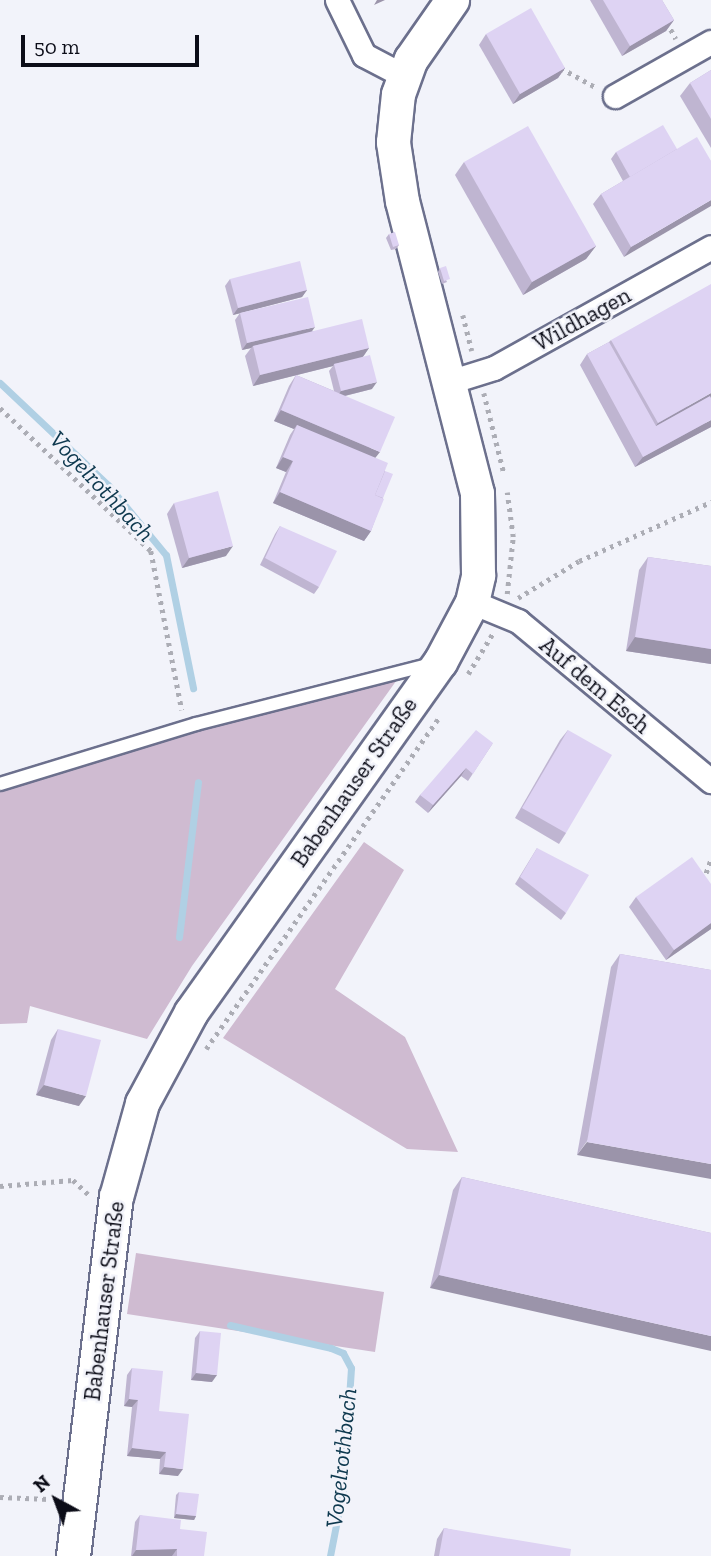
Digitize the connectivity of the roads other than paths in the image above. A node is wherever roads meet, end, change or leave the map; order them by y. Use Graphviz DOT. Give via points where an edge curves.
graph roads {
  1 [pos="337,0"];
  2 [pos="452,0"];
  3 [pos="711,42"];
  4 [pos="404,76"];
  5 [pos="615,96"];
  6 [pos="711,247"];
  7 [pos="464,378"];
  8 [pos="472,602"];
  9 [pos="450,674"];
  10 [pos="711,781"];
  11 [pos="0,784"];
  12 [pos="73,1556"];
  1 -- 4 [label="street" via="363,55"];
  2 -- 4 [label="main road, Babenhauser Straße"];
  3 -- 5 [label="street"];
  4 -- 7 [label="main road, Babenhauser Straße" via="394,115 396,172"];
  6 -- 7 [label="street, Wildhagen"];
  7 -- 8 [label="main road, Babenhauser Straße" via="481,521"];
  8 -- 9 [label="main road, Babenhauser Straße"];
  8 -- 10 [label="street, Auf dem Esch" via="504,612"];
  9 -- 11 [label="lane" via="185,727"];
  9 -- 12 [label="main road, Babenhauser Straße" via="191,1012 142,1103 116,1197"];
}
